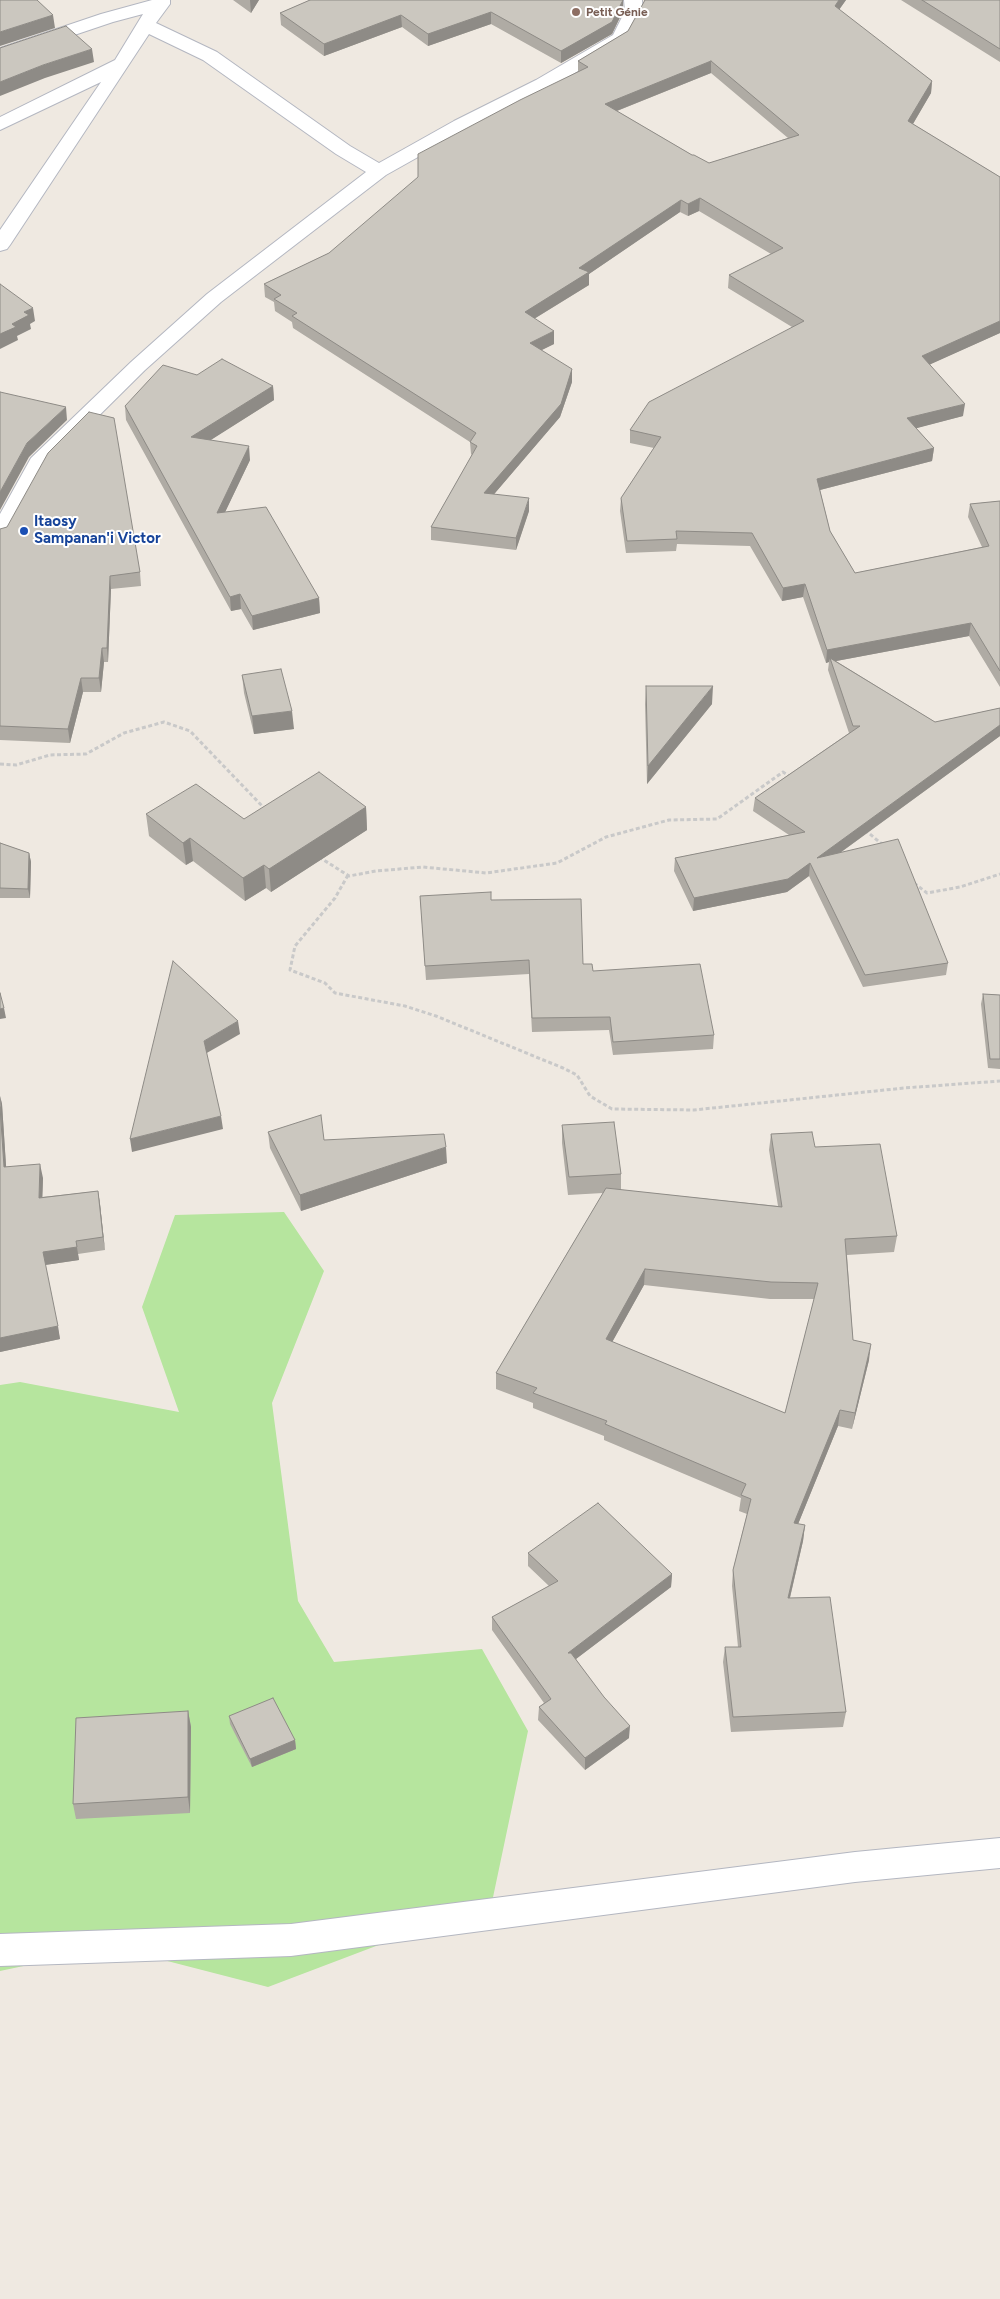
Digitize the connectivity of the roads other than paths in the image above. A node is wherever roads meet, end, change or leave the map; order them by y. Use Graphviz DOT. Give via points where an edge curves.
graph roads {
  1 [pos="633,0"];
  2 [pos="161,2"];
  3 [pos="145,25"];
  4 [pos="0,54"];
  5 [pos="122,64"];
  6 [pos="0,124"];
  7 [pos="379,172"];
  8 [pos="0,245"];
  9 [pos="39,463"];
  10 [pos="0,513"];
  11 [pos="0,536"];
  12 [pos="1000,1853"];
  13 [pos="0,1950"];
  1 -- 7 [label="street" via="634,11 620,38 543,84"];
  2 -- 3 [label="street"];
  2 -- 4 [label="street"];
  3 -- 5 [label="street"];
  3 -- 7 [label="street" via="210,56"];
  5 -- 6 [label="street"];
  5 -- 8 [label="street"];
  7 -- 9 [label="street" via="214,298 138,366"];
  9 -- 10 [label="street"];
  9 -- 11 [label="street"];
  12 -- 13 [label="street" via="855,1867 291,1940"];
}
